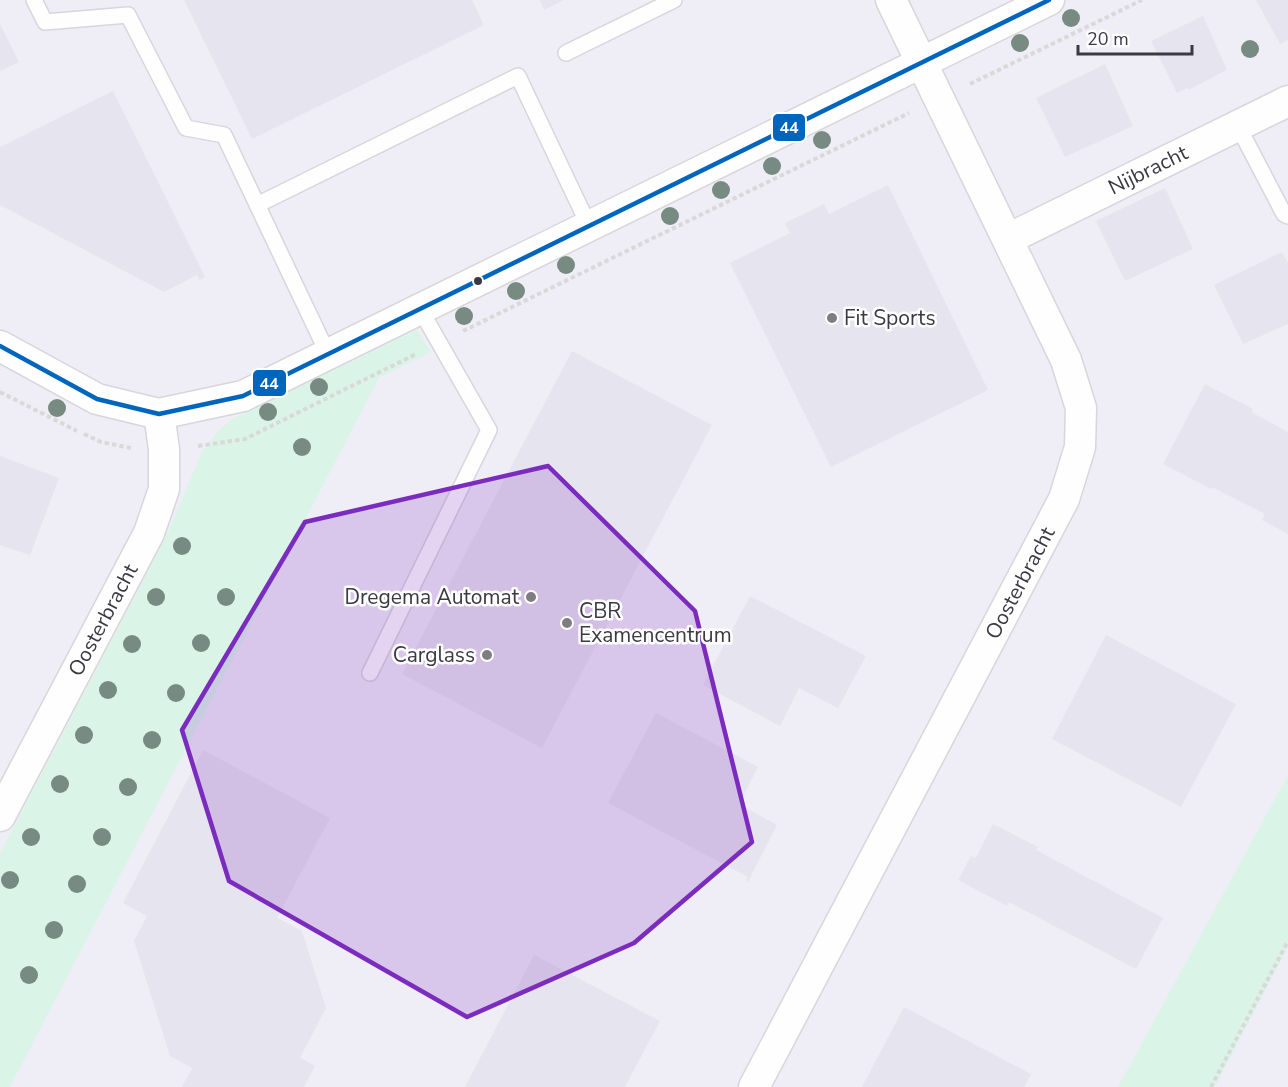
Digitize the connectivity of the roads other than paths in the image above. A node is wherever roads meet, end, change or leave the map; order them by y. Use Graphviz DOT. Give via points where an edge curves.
graph roads {
  1 [pos="34,0"];
  2 [pos="674,0"];
  3 [pos="891,0"];
  4 [pos="1049,0"];
  5 [pos="566,53"];
  6 [pos="921,63"];
  7 [pos="1288,101"];
  8 [pos="1238,126"];
  9 [pos="257,205"];
  10 [pos="1288,216"];
  11 [pos="590,226"];
  12 [pos="1008,239"];
  13 [pos="420,309"];
  14 [pos="0,346"];
  15 [pos="328,354"];
  16 [pos="159,414"];
  17 [pos="370,673"];
  18 [pos="0,816"];
  19 [pos="754,1087"];
  1 -- 9 [label="lane" via="45,22 128,15 186,128 224,135"];
  2 -- 5 [label="lane"];
  3 -- 6 [label="street, Oosterbracht"];
  4 -- 6 [label="street"];
  6 -- 11 [label="street"];
  6 -- 12 [label="street, Oosterbracht"];
  7 -- 8 [label="street, Nijbracht"];
  8 -- 10 [label="lane"];
  8 -- 12 [label="street, Nijbracht"];
  9 -- 11 [label="lane" via="518,76"];
  9 -- 15 [label="lane"];
  11 -- 13 [label="street"];
  12 -- 19 [label="street, Oosterbracht" via="1066,360 1081,408 1080,447 1064,499"];
  13 -- 15 [label="street"];
  13 -- 17 [label="lane" via="489,430"];
  14 -- 16 [label="street" via="97,399"];
  15 -- 16 [label="street" via="243,396"];
  16 -- 18 [label="street, Oosterbracht" via="164,489 150,533"];
}
